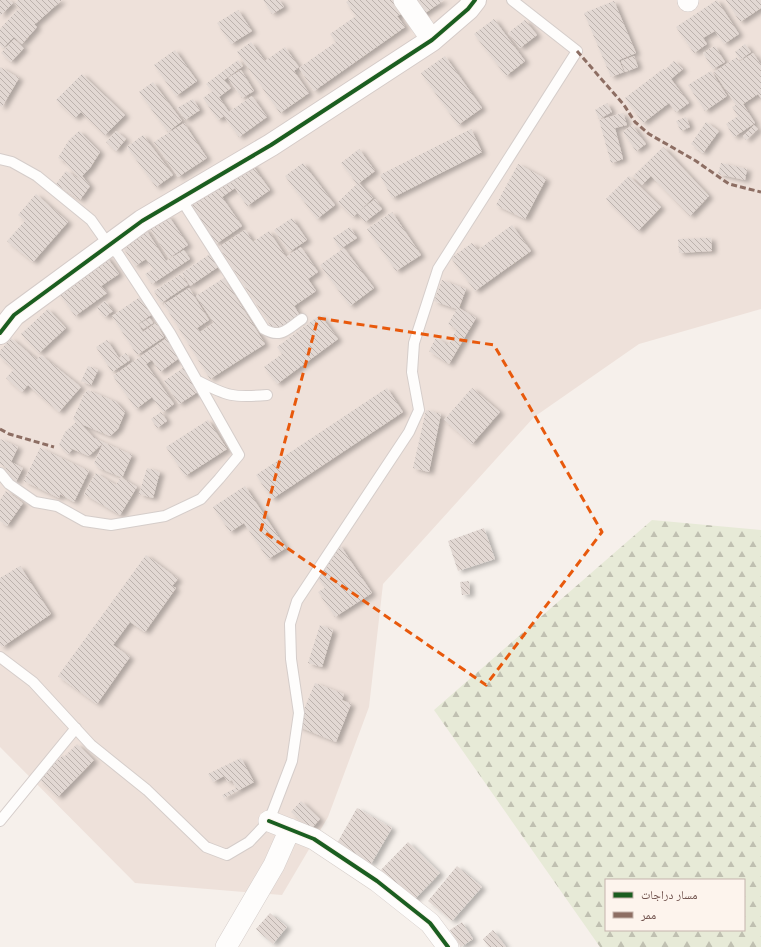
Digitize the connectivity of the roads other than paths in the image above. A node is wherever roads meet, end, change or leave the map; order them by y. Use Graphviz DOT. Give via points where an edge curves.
graph roads {
  1 [pos="404,0"];
  2 [pos="475,0"];
  3 [pos="512,0"];
  4 [pos="432,40"];
  5 [pos="0,160"];
  6 [pos="181,199"];
  7 [pos="108,244"];
  8 [pos="302,320"];
  9 [pos="0,333"];
  10 [pos="198,381"];
  11 [pos="267,395"];
  12 [pos="0,473"];
  13 [pos="0,657"];
  14 [pos="76,728"];
  15 [pos="0,821"];
  16 [pos="269,821"];
  17 [pos="290,829"];
  18 [pos="226,947"];
  19 [pos="448,947"];
  1 -- 4 [label="street"];
  2 -- 4 [label="street"];
  3 -- 16 [label="lane" via="577,51 438,269 414,343 412,372 418,410 409,432 297,601 290,624 291,659 299,713 292,761"];
  4 -- 6 [label="street" via="272,145"];
  5 -- 7 [label="lane" via="12,162 37,176 91,220"];
  6 -- 7 [label="street"];
  6 -- 8 [label="lane" via="264,329 273,334 280,334"];
  7 -- 9 [label="street" via="14,315"];
  7 -- 10 [label="lane" via="118,254 166,327"];
  10 -- 11 [label="lane" via="222,393 240,398"];
  10 -- 12 [label="lane" via="239,455 200,499 165,516 111,525 84,521 57,506 35,502 9,484"];
  13 -- 14 [label="lane" via="33,682"];
  14 -- 15 [label="lane"];
  14 -- 16 [label="lane" via="206,847 227,855 248,842"];
  16 -- 17 [label="street"];
  17 -- 18 [label="street" via="274,865"];
  17 -- 19 [label="street" via="314,839 377,881 430,923"];
}
